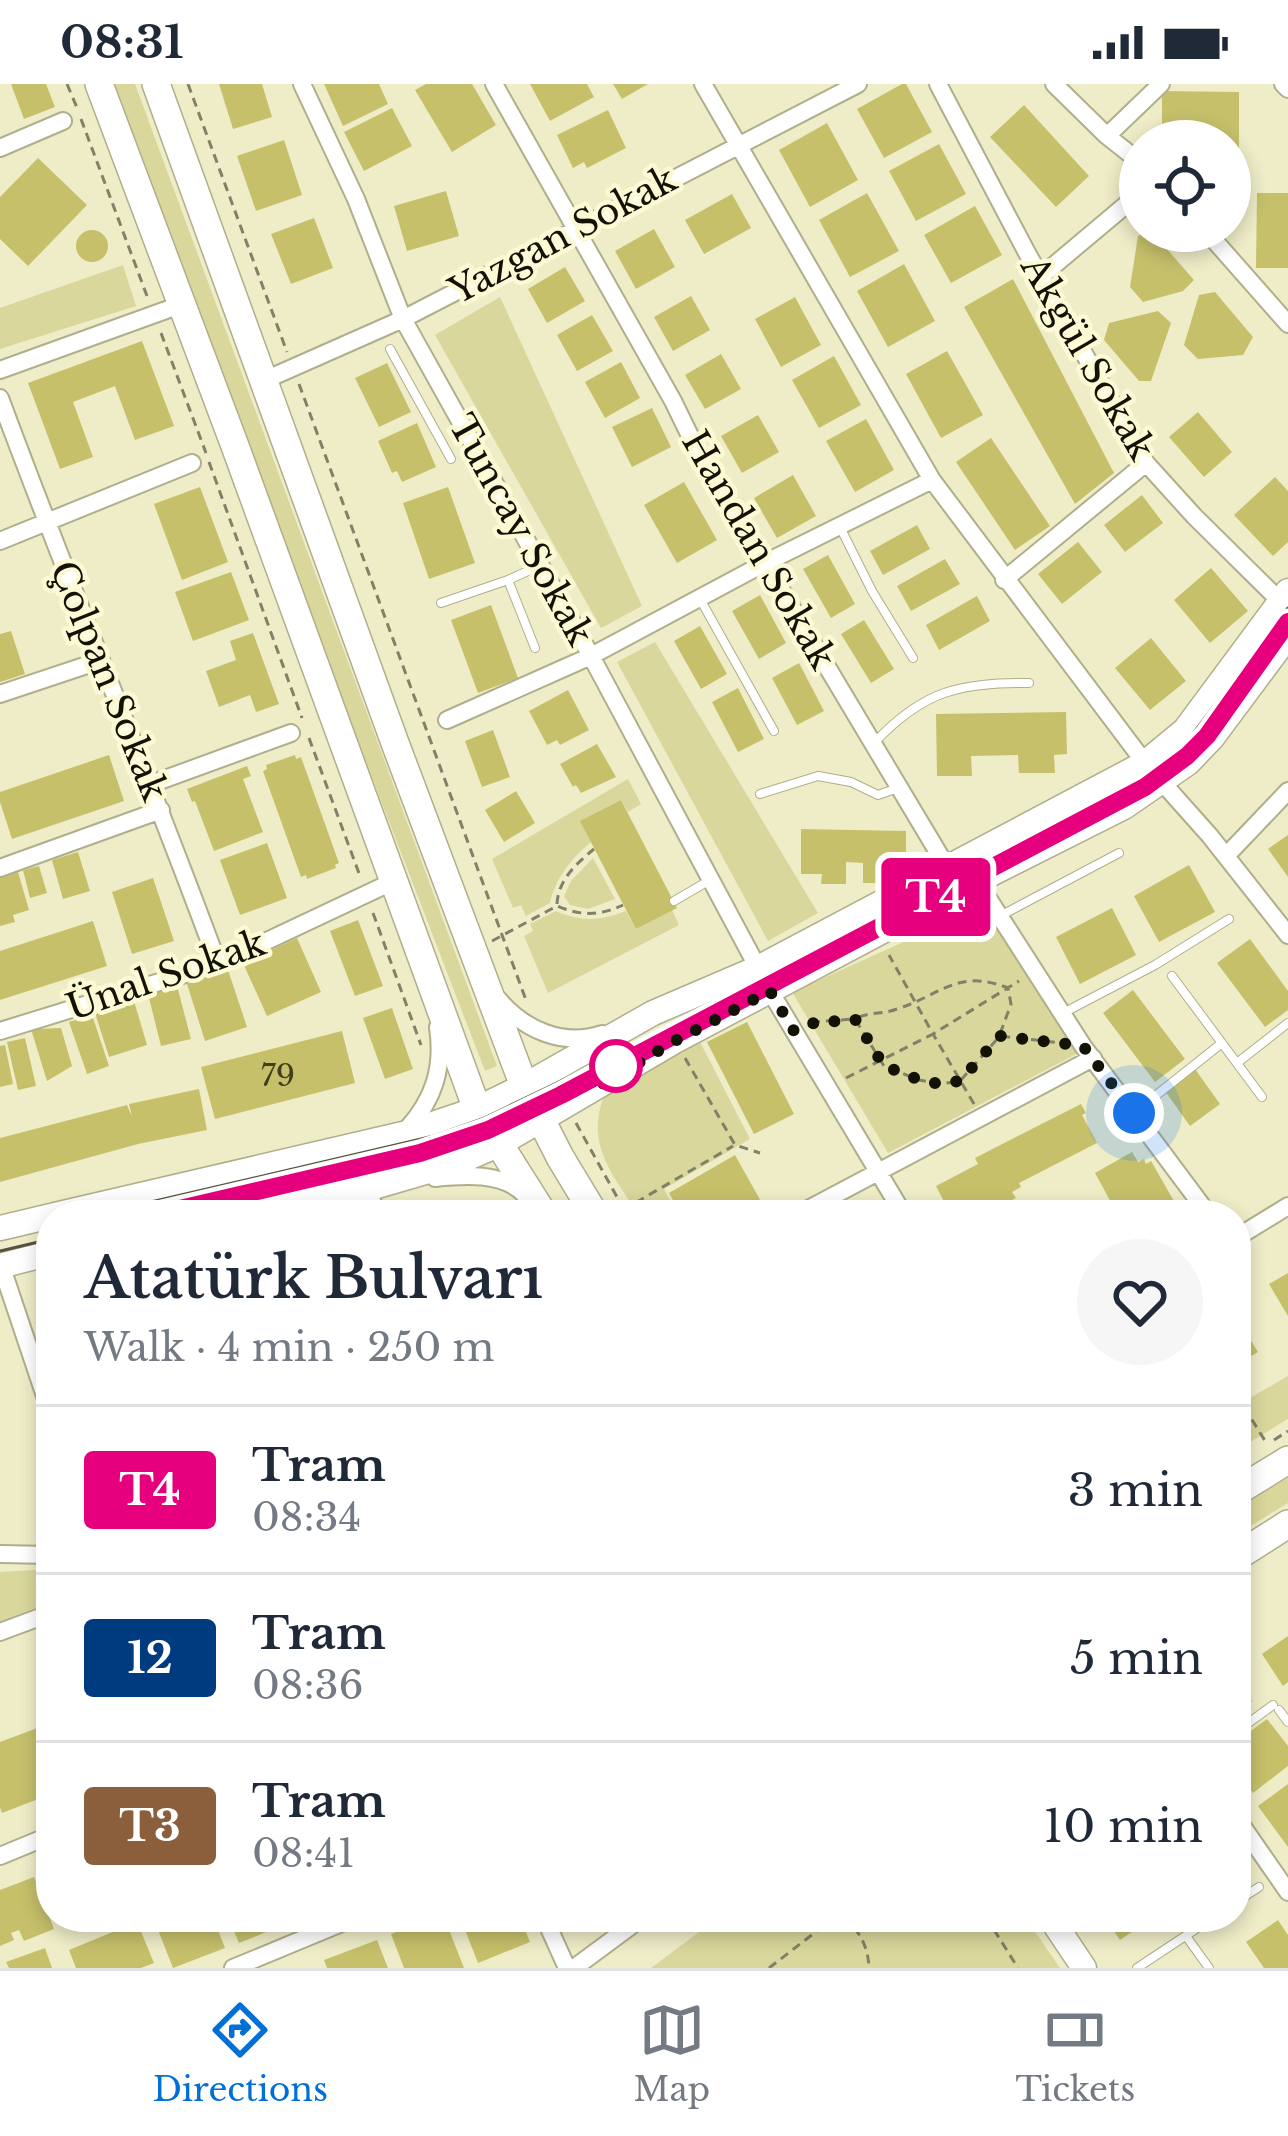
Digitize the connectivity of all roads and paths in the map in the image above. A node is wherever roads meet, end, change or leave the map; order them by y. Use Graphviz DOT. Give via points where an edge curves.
graph roads {
  1 [pos="67,84"];
  2 [pos="99,84"];
  3 [pos="156,84"];
  4 [pos="188,84"];
  5 [pos="302,84"];
  6 [pos="494,84"];
  7 [pos="703,84"];
  8 [pos="858,84"];
  9 [pos="938,84"];
  10 [pos="1054,84"];
  11 [pos="1161,84"];
  12 [pos="64,122"];
  13 [pos="1107,136"];
  14 [pos="737,145"];
  15 [pos="1119,145"];
  16 [pos="0,148"];
  17 [pos="1119,211"];
  18 [pos="574,229"];
  19 [pos="1225,252"];
  20 [pos="1040,277"];
  21 [pos="167,310"];
  22 [pos="403,319"];
  23 [pos="1288,324"];
  24 [pos="390,349"];
  25 [pos="293,368"];
  26 [pos="0,370"];
  27 [pos="265,380"];
  28 [pos="0,398"];
  29 [pos="459,419"];
  30 [pos="436,428"];
  31 [pos="451,459"];
  32 [pos="1146,463"];
  33 [pos="192,464"];
  34 [pos="932,480"];
  35 [pos="47,524"];
  36 [pos="840,526"];
  37 [pos="0,541"];
  38 [pos="765,562"];
  39 [pos="540,565"];
  40 [pos="508,580"];
  41 [pos="1004,580"];
  42 [pos="1284,596"];
  43 [pos="700,599"];
  44 [pos="441,603"];
  45 [pos="1288,636"];
  46 [pos="536,649"];
  47 [pos="592,656"];
  48 [pos="913,658"];
  49 [pos="99,661"];
  50 [pos="1029,683"];
  51 [pos="0,694"];
  52 [pos="447,720"];
  53 [pos="774,731"];
  54 [pos="291,734"];
  55 [pos="873,744"];
  56 [pos="1145,763"];
  57 [pos="151,784"];
  58 [pos="1162,784"];
  59 [pos="899,788"];
  60 [pos="1288,791"];
  61 [pos="760,794"];
  62 [pos="161,810"];
  63 [pos="594,849"];
  64 [pos="1119,853"];
  65 [pos="1226,856"];
  66 [pos="0,868"];
  67 [pos="948,869"];
  68 [pos="711,879"];
  69 [pos="394,881"];
  70 [pos="977,881"];
  71 [pos="367,894"];
  72 [pos="674,901"];
  73 [pos="623,904"];
  74 [pos="557,906"];
  75 [pos="1000,916"];
  76 [pos="1229,920"];
  77 [pos="878,933"];
  78 [pos="502,935"];
  79 [pos="1288,935"];
  80 [pos="474,950"];
  81 [pos="218,964"];
  82 [pos="1036,971"];
  83 [pos="1172,976"];
  84 [pos="430,979"];
  85 [pos="764,979"];
  86 [pos="488,987"];
  87 [pos="1008,988"];
  88 [pos="913,1002"];
  89 [pos="653,1012"];
  90 [pos="1064,1013"];
  91 [pos="855,1019"];
  92 [pos="1288,1023"];
  93 [pos="537,1030"];
  94 [pos="0,1031"];
  95 [pos="794,1031"];
  96 [pos="933,1034"];
  97 [pos="1000,1036"];
  98 [pos="675,1041"];
  99 [pos="1222,1043"];
  100 [pos="422,1047"];
  101 [pos="1088,1052"];
  102 [pos="881,1060"];
  103 [pos="1237,1063"];
  104 [pos="960,1081"];
  105 [pos="524,1086"];
  106 [pos="828,1087"];
  107 [pos="1262,1096"];
  108 [pos="567,1106"];
  109 [pos="477,1109"];
  110 [pos="1134,1113"];
  111 [pos="981,1116"];
  112 [pos="541,1122"];
  113 [pos="403,1134"];
  114 [pos="498,1145"];
  115 [pos="735,1145"];
  116 [pos="760,1153"];
  117 [pos="879,1169"];
  118 [pos="393,1183"];
  119 [pos="367,1190"];
  120 [pos="499,1194"];
  121 [pos="118,1200"];
  122 [pos="332,1200"];
  123 [pos="371,1200"];
  124 [pos="503,1200"];
  125 [pos="530,1200"];
  126 [pos="533,1200"];
  127 [pos="604,1200"];
  128 [pos="609,1200"];
  129 [pos="638,1200"];
  130 [pos="824,1200"];
  131 [pos="896,1200"];
  132 [pos="1199,1200"];
  133 [pos="1288,1206"];
  134 [pos="36,1219"];
  135 [pos="0,1228"];
  136 [pos="1251,1229"];
  137 [pos="36,1257"];
  138 [pos="0,1266"];
  139 [pos="36,1370"];
  140 [pos="1251,1415"];
  141 [pos="1288,1431"];
  142 [pos="1277,1452"];
  143 [pos="1251,1477"];
  144 [pos="1283,1536"];
  145 [pos="1251,1550"];
  146 [pos="0,1554"];
  147 [pos="36,1555"];
  148 [pos="36,1618"];
  149 [pos="0,1631"];
  150 [pos="1251,1723"];
  151 [pos="1288,1723"];
  152 [pos="1251,1837"];
  153 [pos="36,1841"];
  154 [pos="0,1856"];
  155 [pos="1284,1880"];
  156 [pos="1259,1887"];
  157 [pos="1251,1892"];
  158 [pos="320,1932"];
  159 [pos="552,1932"];
  160 [pos="622,1932"];
  161 [pos="816,1932"];
  162 [pos="857,1932"];
  163 [pos="995,1932"];
  164 [pos="1060,1932"];
  165 [pos="1192,1932"];
  166 [pos="1186,1936"];
  167 [pos="233,1968"];
  168 [pos="570,1968"];
  169 [pos="769,1968"];
  170 [pos="869,1968"];
  171 [pos="1018,1968"];
  172 [pos="1084,1968"];
  173 [pos="1137,1968"];
  174 [pos="1209,1968"];
  1 -- 21 [label="path"];
  2 -- 21 [label="main road"];
  3 -- 27 [label="main road"];
  4 -- 25 [label="path"];
  5 -- 22 [label="street, Tuncay Sokak"];
  6 -- 18 [label="street, Handan Sokak"];
  7 -- 14 [label="street"];
  8 -- 14 [label="street, Yazgan Sokak"];
  9 -- 20 [label="street, Akgül Sokak"];
  10 -- 13 [label="street"];
  11 -- 13 [label="street"];
  12 -- 16 [label="street"];
  13 -- 15 [label="street"];
  14 -- 18 [label="street, Yazgan Sokak"];
  14 -- 34 [label="street"];
  17 -- 20 [label="street"];
  18 -- 22 [label="street, Yazgan Sokak"];
  18 -- 38 [label="street, Handan Sokak"];
  19 -- 23 [label="street"];
  20 -- 32 [label="street, Akgül Sokak"];
  21 -- 26 [label="street"];
  21 -- 69 [label="main road" via="235,446"];
  21 -- 71 [label="path"];
  22 -- 25 [label="street, Yazgan Sokak"];
  22 -- 29 [label="street, Tuncay Sokak"];
  24 -- 30 [label="lane"];
  25 -- 27 [label="street, Yazgan Sokak"];
  25 -- 78 [label="path"];
  27 -- 80 [label="main road"];
  28 -- 35 [label="street, Çolpan Sokak"];
  29 -- 30 [label="lane"];
  29 -- 39 [label="street, Tuncay Sokak"];
  30 -- 31 [label="lane"];
  32 -- 41 [label="street"];
  32 -- 42 [label="street, Akgül Sokak"];
  33 -- 35 [label="street"];
  34 -- 36 [label="street"];
  34 -- 41 [label="street"];
  35 -- 37 [label="street"];
  35 -- 49 [label="street, Çolpan Sokak"];
  36 -- 38 [label="street"];
  36 -- 48 [label="lane"];
  38 -- 43 [label="street"];
  38 -- 55 [label="street, Handan Sokak"];
  39 -- 40 [label="lane"];
  39 -- 47 [label="street, Tuncay Sokak"];
  40 -- 44 [label="lane"];
  40 -- 46 [label="lane"];
  41 -- 56 [label="street"];
  42 -- 56 [label="main road" via="1185,730"];
  43 -- 47 [label="street"];
  43 -- 53 [label="lane"];
  45 -- 58 [label="main road" via="1211,738"];
  47 -- 52 [label="street"];
  47 -- 68 [label="street, Tuncay Sokak"];
  49 -- 51 [label="street"];
  49 -- 57 [label="street, Çolpan Sokak"];
  50 -- 55 [label="lane" via="979,683 937,695"];
  54 -- 57 [label="street"];
  55 -- 59 [label="street, Handan Sokak"];
  56 -- 58 [label="street"];
  56 -- 67 [label="main road"];
  57 -- 62 [label="street, Çolpan Sokak"];
  58 -- 65 [label="street"];
  58 -- 70 [label="main road"];
  59 -- 61 [label="lane" via="878,795 818,776"];
  59 -- 67 [label="street, Handan Sokak"];
  60 -- 65 [label="street"];
  62 -- 66 [label="street"];
  62 -- 81 [label="street, Çolpan Sokak"];
  63 -- 74 [label="path" via="565,880"];
  64 -- 75 [label="lane"];
  65 -- 79 [label="street"];
  67 -- 85 [label="main road"];
  68 -- 72 [label="lane"];
  68 -- 85 [label="street, Tuncay Sokak"];
  69 -- 71 [label="street, Ünal Sokak"];
  69 -- 84 [label="main road"];
  70 -- 75 [label="street"];
  70 -- 77 [label="main road"];
  71 -- 81 [label="street, Ünal Sokak"];
  71 -- 100 [label="path"];
  73 -- 74 [label="path" via="583,915"];
  74 -- 78 [label="path"];
  75 -- 82 [label="street"];
  76 -- 90 [label="lane"];
  77 -- 85 [label="main road"];
  77 -- 88 [label="path"];
  78 -- 80 [label="path"];
  78 -- 93 [label="path"];
  80 -- 86 [label="main road"];
  81 -- 94 [label="street, Ünal Sokak"];
  82 -- 87 [label="path"];
  82 -- 90 [label="street"];
  83 -- 99 [label="lane"];
  84 -- 109 [label="main road"];
  84 -- 113 [label="street" via="439,1074"];
  85 -- 89 [label="main road"];
  85 -- 95 [label="street, Tuncay Sokak"];
  85 -- 98 [label="main road"];
  86 -- 93 [label="street"];
  86 -- 105 [label="main road"];
  87 -- 88 [label="path" via="965,980"];
  87 -- 96 [label="path"];
  87 -- 97 [label="path"];
  88 -- 91 [label="path"];
  88 -- 96 [label="path"];
  89 -- 93 [label="street" via="573,1040"];
  89 -- 105 [label="main road"];
  90 -- 101 [label="street"];
  91 -- 95 [label="path" via="814,1020"];
  91 -- 102 [label="path"];
  92 -- 103 [label="lane"];
  95 -- 106 [label="street, Tuncay Sokak"];
  96 -- 102 [label="path"];
  96 -- 104 [label="path"];
  97 -- 101 [label="path"];
  97 -- 104 [label="path"];
  98 -- 108 [label="main road"];
  98 -- 115 [label="path"];
  99 -- 103 [label="lane"];
  99 -- 110 [label="lane"];
  101 -- 110 [label="street"];
  101 -- 111 [label="street"];
  102 -- 104 [label="path" via="920,1080"];
  102 -- 106 [label="path"];
  103 -- 107 [label="lane"];
  104 -- 111 [label="path"];
  105 -- 109 [label="main road"];
  105 -- 112 [label="main road"];
  106 -- 117 [label="street, Tuncay Sokak"];
  108 -- 112 [label="main road"];
  108 -- 128 [label="path"];
  109 -- 113 [label="main road"];
  109 -- 114 [label="main road"];
  110 -- 132 [label="street"];
  111 -- 117 [label="street"];
  112 -- 114 [label="main road"];
  112 -- 127 [label="main road"];
  113 -- 121 [label="main road"];
  114 -- 118 [label="main road"];
  114 -- 126 [label="main road"];
  115 -- 116 [label="path"];
  115 -- 129 [label="path"];
  117 -- 130 [label="street"];
  117 -- 131 [label="street, Tuncay Sokak"];
  118 -- 119 [label="main road"];
  118 -- 125 [label="street" via="472,1174 518,1186"];
  119 -- 122 [label="main road"];
  119 -- 123 [label="street"];
  120 -- 124 [label="path"];
  133 -- 136 [label="street"];
  134 -- 135 [label="main road"];
  137 -- 138 [label="main road"];
  138 -- 139 [label="street"];
  140 -- 142 [label="path"];
  141 -- 142 [label="path"];
  142 -- 143 [label="main road"];
  144 -- 145 [label="main road"];
  146 -- 147 [label="street"];
  148 -- 149 [label="street"];
  150 -- 151 [label="lane" via="1276,1708"];
  152 -- 155 [label="street"];
  153 -- 154 [label="street"];
  156 -- 157 [label="lane"];
  158 -- 167 [label="street"];
  159 -- 168 [label="street"];
  160 -- 168 [label="street"];
  161 -- 169 [label="path"];
  162 -- 170 [label="path"];
  163 -- 171 [label="path"];
  164 -- 172 [label="main road"];
  165 -- 166 [label="lane"];
  166 -- 173 [label="lane"];
  166 -- 174 [label="lane"];
}
